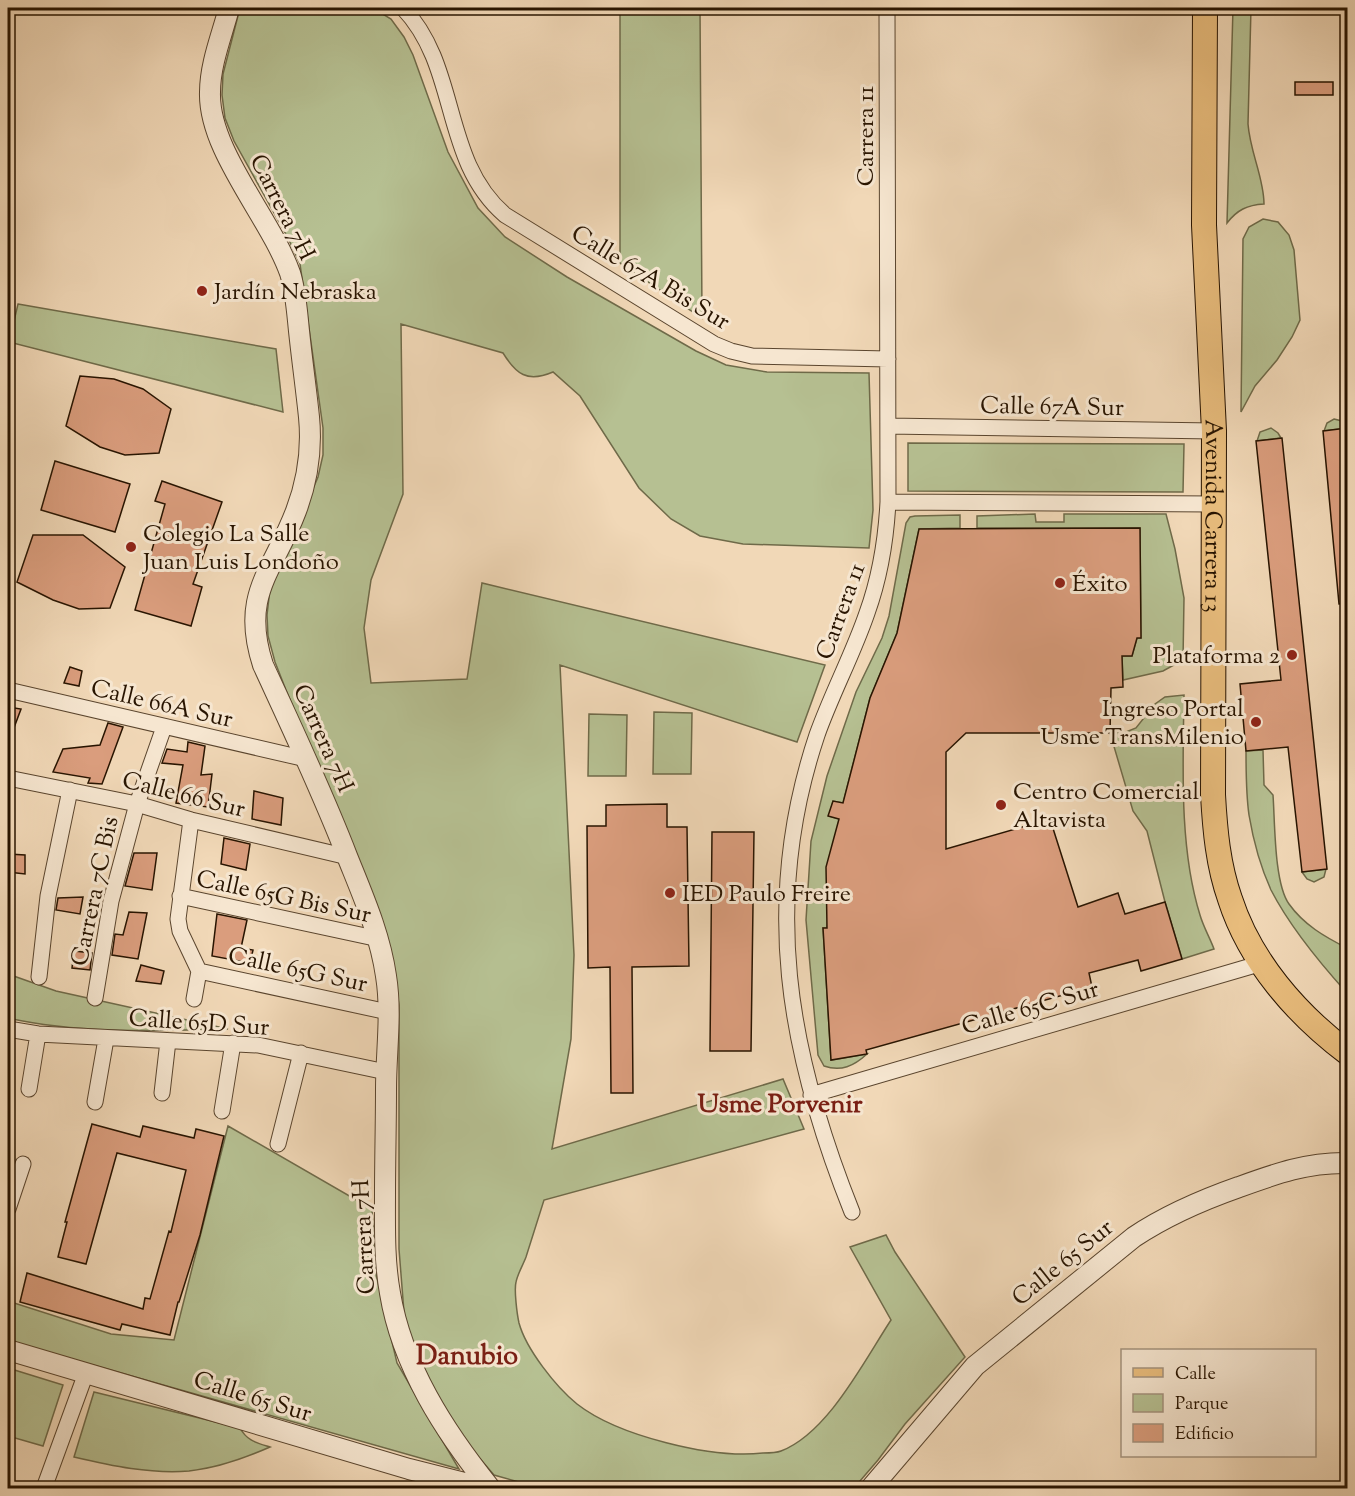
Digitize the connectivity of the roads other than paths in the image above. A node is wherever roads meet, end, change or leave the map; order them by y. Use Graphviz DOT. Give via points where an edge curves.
graph roads {
  1 [pos="228,8"];
  2 [pos="402,8"];
  3 [pos="887,8"];
  4 [pos="1205,8"];
  5 [pos="888,359"];
  6 [pos="888,426"];
  7 [pos="1214,431"];
  8 [pos="888,502"];
  9 [pos="1213,504"];
  10 [pos="8,690"];
  11 [pos="164,727"];
  12 [pos="306,759"];
  13 [pos="8,778"];
  14 [pos="70,790"];
  15 [pos="137,804"];
  16 [pos="191,820"];
  17 [pos="348,857"];
  18 [pos="180,897"];
  19 [pos="379,939"];
  20 [pos="1262,963"];
  21 [pos="199,971"];
  22 [pos="39,977"];
  23 [pos="95,998"];
  24 [pos="194,999"];
  25 [pos="388,1012"];
  26 [pos="8,1029"];
  27 [pos="38,1034"];
  28 [pos="106,1038"];
  29 [pos="168,1041"];
  30 [pos="233,1043"];
  31 [pos="301,1053"];
  32 [pos="1347,1053"];
  33 [pos="386,1072"];
  34 [pos="29,1089"];
  35 [pos="162,1093"];
  36 [pos="810,1095"];
  37 [pos="95,1102"];
  38 [pos="222,1111"];
  39 [pos="278,1144"];
  40 [pos="1345,1163"];
  41 [pos="23,1164"];
  42 [pos="8,1209"];
  43 [pos="852,1212"];
  44 [pos="8,1350"];
  45 [pos="86,1373"];
  46 [pos="44,1488"];
  47 [pos="484,1488"];
  48 [pos="490,1488"];
  49 [pos="871,1488"];
  1 -- 12 [label="street, Carrera 7H" via="211,79 212,117 220,141 276,242 294,286 309,419 309,456 302,492 261,587 254,626 263,665"];
  2 -- 5 [label="street, Calle 67A Bis Sur" via="427,43 446,86 466,158 488,198 505,215 731,351 752,356"];
  3 -- 5 [label="street, Carrera 11"];
  4 -- 7 [label="main road, Avenida Carrera 13" via="1204,225"];
  5 -- 6 [label="street, Carrera 11"];
  6 -- 7 [label="street, Calle 67A Sur"];
  6 -- 8 [label="street, Carrera 11"];
  7 -- 9 [label="main road, Avenida Carrera 13"];
  8 -- 9 [label="street"];
  8 -- 36 [label="street, Carrera 11" via="882,561 867,613 817,736 789,854 789,973"];
  9 -- 20 [label="main road, Avenida Carrera 13" via="1216,835 1230,901"];
  10 -- 11 [label="street, Calle 66A Sur"];
  11 -- 12 [label="street, Calle 66A Sur"];
  11 -- 15 [label="street, Carrera 7C Bis"];
  12 -- 17 [label="street, Carrera 7H"];
  13 -- 14 [label="street, Calle 66 Sur"];
  14 -- 15 [label="street, Calle 66 Sur"];
  14 -- 22 [label="street" via="48,897"];
  15 -- 16 [label="street, Calle 66 Sur"];
  15 -- 23 [label="street, Carrera 7C Bis" via="111,901"];
  16 -- 17 [label="street, Calle 66 Sur"];
  16 -- 18 [label="street"];
  17 -- 19 [label="street, Carrera 7H"];
  18 -- 19 [label="street, Calle 65G Bis Sur"];
  18 -- 21 [label="street" via="180,931"];
  19 -- 25 [label="street, Carrera 7H"];
  20 -- 32 [label="main road, Avenida Carrera 13" via="1302,1014"];
  20 -- 36 [label="street, Calle 65C Sur"];
  21 -- 24 [label="street"];
  21 -- 25 [label="street, Calle 65G Sur"];
  25 -- 33 [label="street, Carrera 7H"];
  26 -- 27 [label="street, Calle 65D Sur"];
  27 -- 28 [label="street, Calle 65D Sur"];
  27 -- 34 [label="street"];
  28 -- 29 [label="street, Calle 65D Sur"];
  28 -- 37 [label="street"];
  29 -- 30 [label="street, Calle 65D Sur"];
  29 -- 35 [label="street"];
  30 -- 31 [label="street, Calle 65D Sur"];
  30 -- 38 [label="street"];
  31 -- 33 [label="street, Calle 65D Sur"];
  31 -- 39 [label="street"];
  33 -- 48 [label="street, Carrera 7H" via="385,1254 394,1314 418,1379 462,1452"];
  36 -- 43 [label="street, Carrera 11"];
  40 -- 49 [label="street, Calle 65 Sur" via="1304,1166 1262,1179 1194,1203 1150,1226 975,1366"];
  41 -- 42 [label="street"];
  44 -- 45 [label="street, Calle 65 Sur"];
  45 -- 46 [label="street"];
  45 -- 47 [label="street, Calle 65 Sur"];
}
